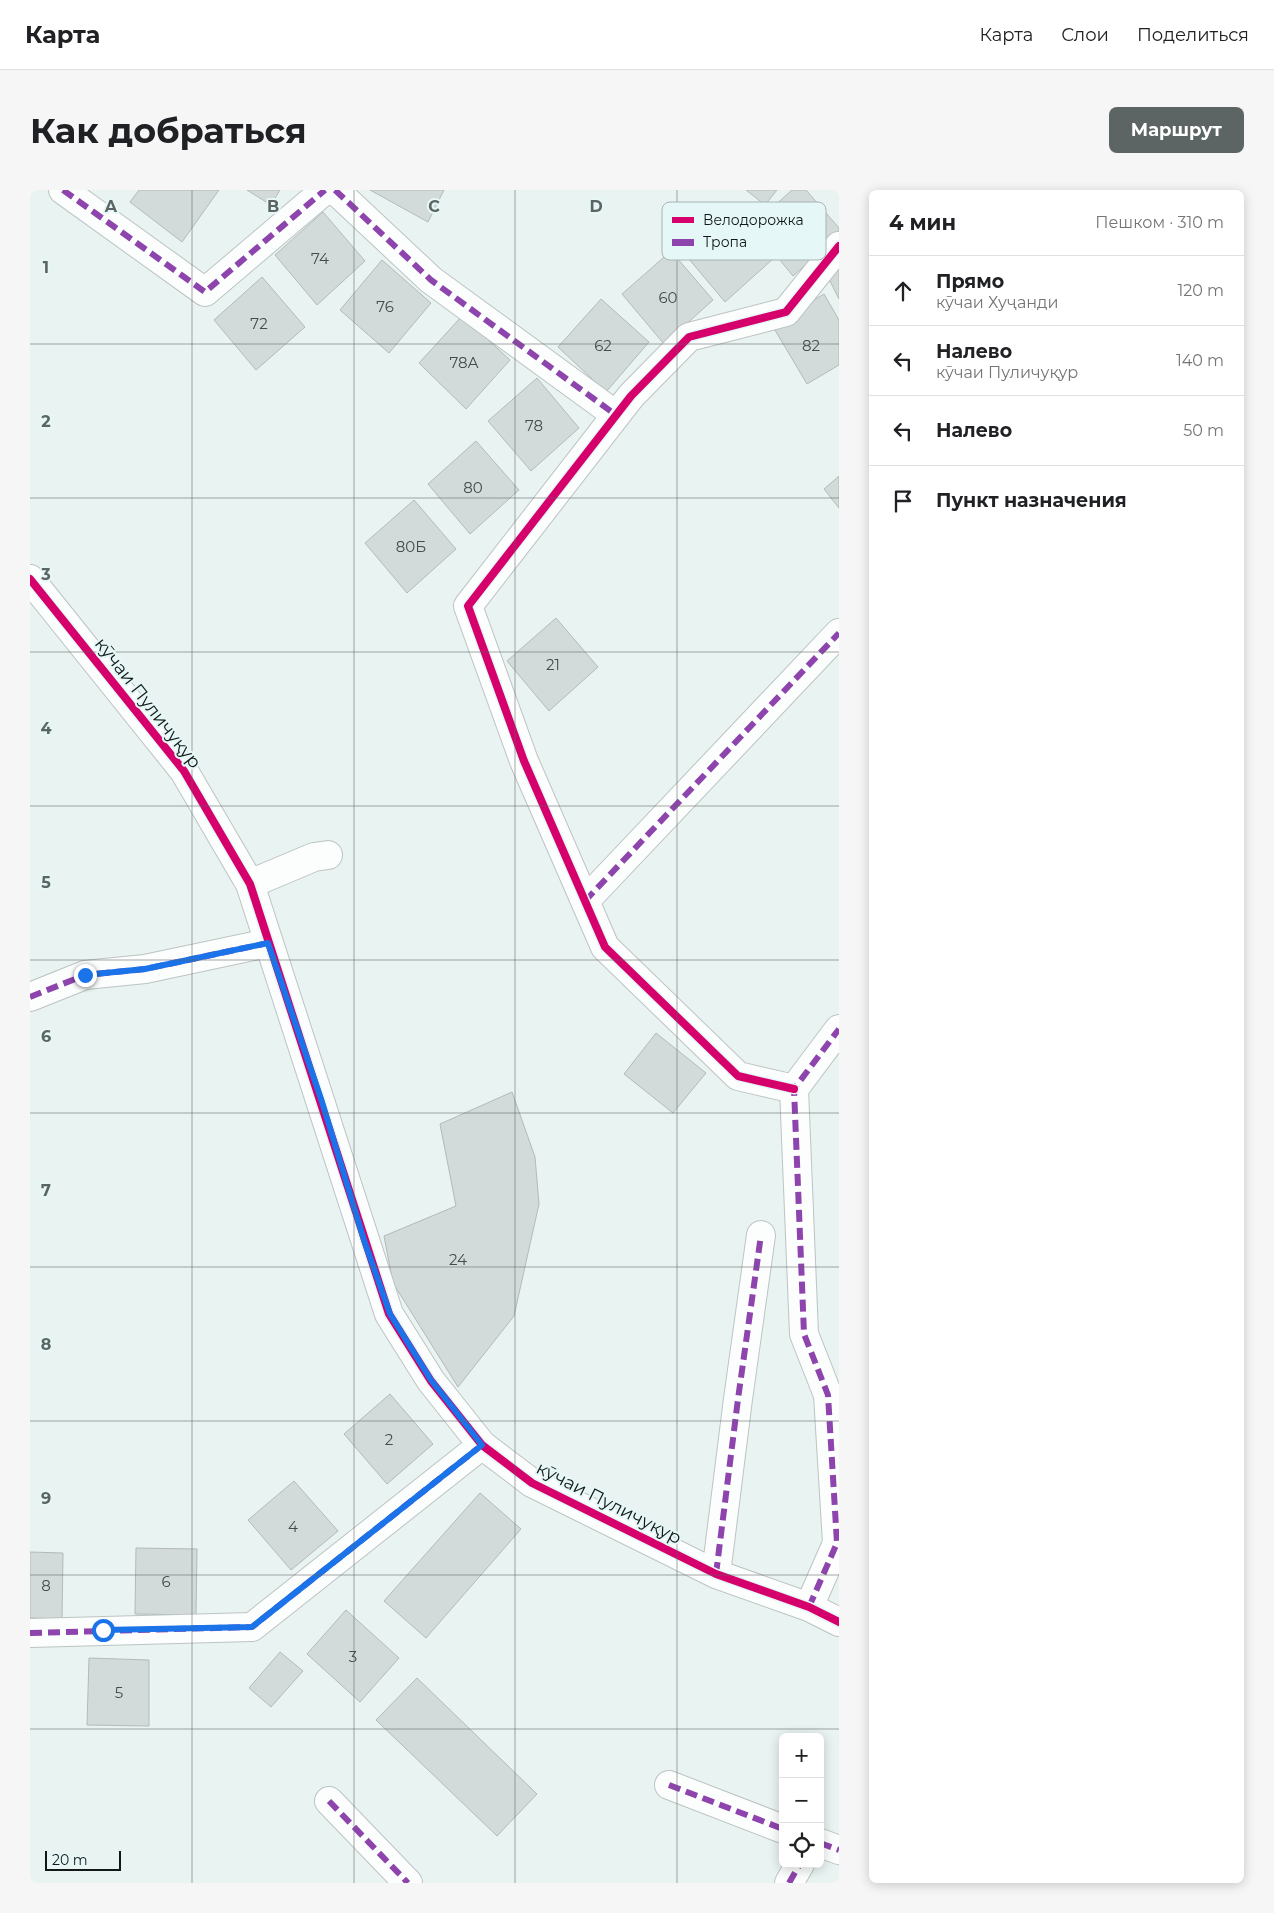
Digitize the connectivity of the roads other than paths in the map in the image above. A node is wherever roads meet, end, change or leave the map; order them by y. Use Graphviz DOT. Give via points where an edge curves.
graph roads {
  1 [pos="63,190"];
  2 [pos="325,190"];
  3 [pos="335,190"];
  4 [pos="839,246"];
  5 [pos="616,415"];
  6 [pos="30,579"];
  7 [pos="839,633"];
  8 [pos="328,855"];
  9 [pos="250,884"];
  10 [pos="585,901"];
  11 [pos="268,943"];
  12 [pos="30,997"];
  13 [pos="839,1029"];
  14 [pos="794,1089"];
  15 [pos="761,1235"];
  16 [pos="482,1445"];
  17 [pos="716,1574"];
  18 [pos="809,1607"];
  19 [pos="839,1622"];
  20 [pos="30,1633"];
  21 [pos="669,1786"];
  22 [pos="329,1801"];
  23 [pos="779,1827"];
  24 [pos="824,1844"];
  25 [pos="839,1850"];
  26 [pos="798,1868"];
  27 [pos="408,1883"];
  28 [pos="789,1883"];
  1 -- 2 [label="street" via="205,292"];
  3 -- 5 [label="street" via="431,280"];
  4 -- 5 [label="street" via="786,312 689,338"];
  5 -- 10 [label="street" via="468,606 524,761"];
  6 -- 9 [label="street, кӯчаи Пуличуқур" via="184,771"];
  7 -- 10 [label="street"];
  8 -- 9 [label="street" via="314,857"];
  9 -- 11 [label="street, кӯчаи Пуличуқур"];
  10 -- 14 [label="street" via="605,947 738,1076"];
  11 -- 12 [label="street" via="145,969 85,975"];
  11 -- 16 [label="street, кӯчаи Пуличуқур" via="390,1314 431,1380"];
  13 -- 14 [label="street"];
  14 -- 18 [label="street" via="804,1334 828,1395 837,1543"];
  15 -- 17 [label="street"];
  16 -- 17 [label="street, кӯчаи Пуличуқур" via="532,1483"];
  16 -- 20 [label="street" via="252,1627"];
  17 -- 18 [label="street, кӯчаи Пуличуқур"];
  18 -- 19 [label="street, кӯчаи Пуличуқур"];
  21 -- 23 [label="street"];
  22 -- 27 [label="street"];
  24 -- 25 [label="street"];
  26 -- 28 [label="street"];
}
